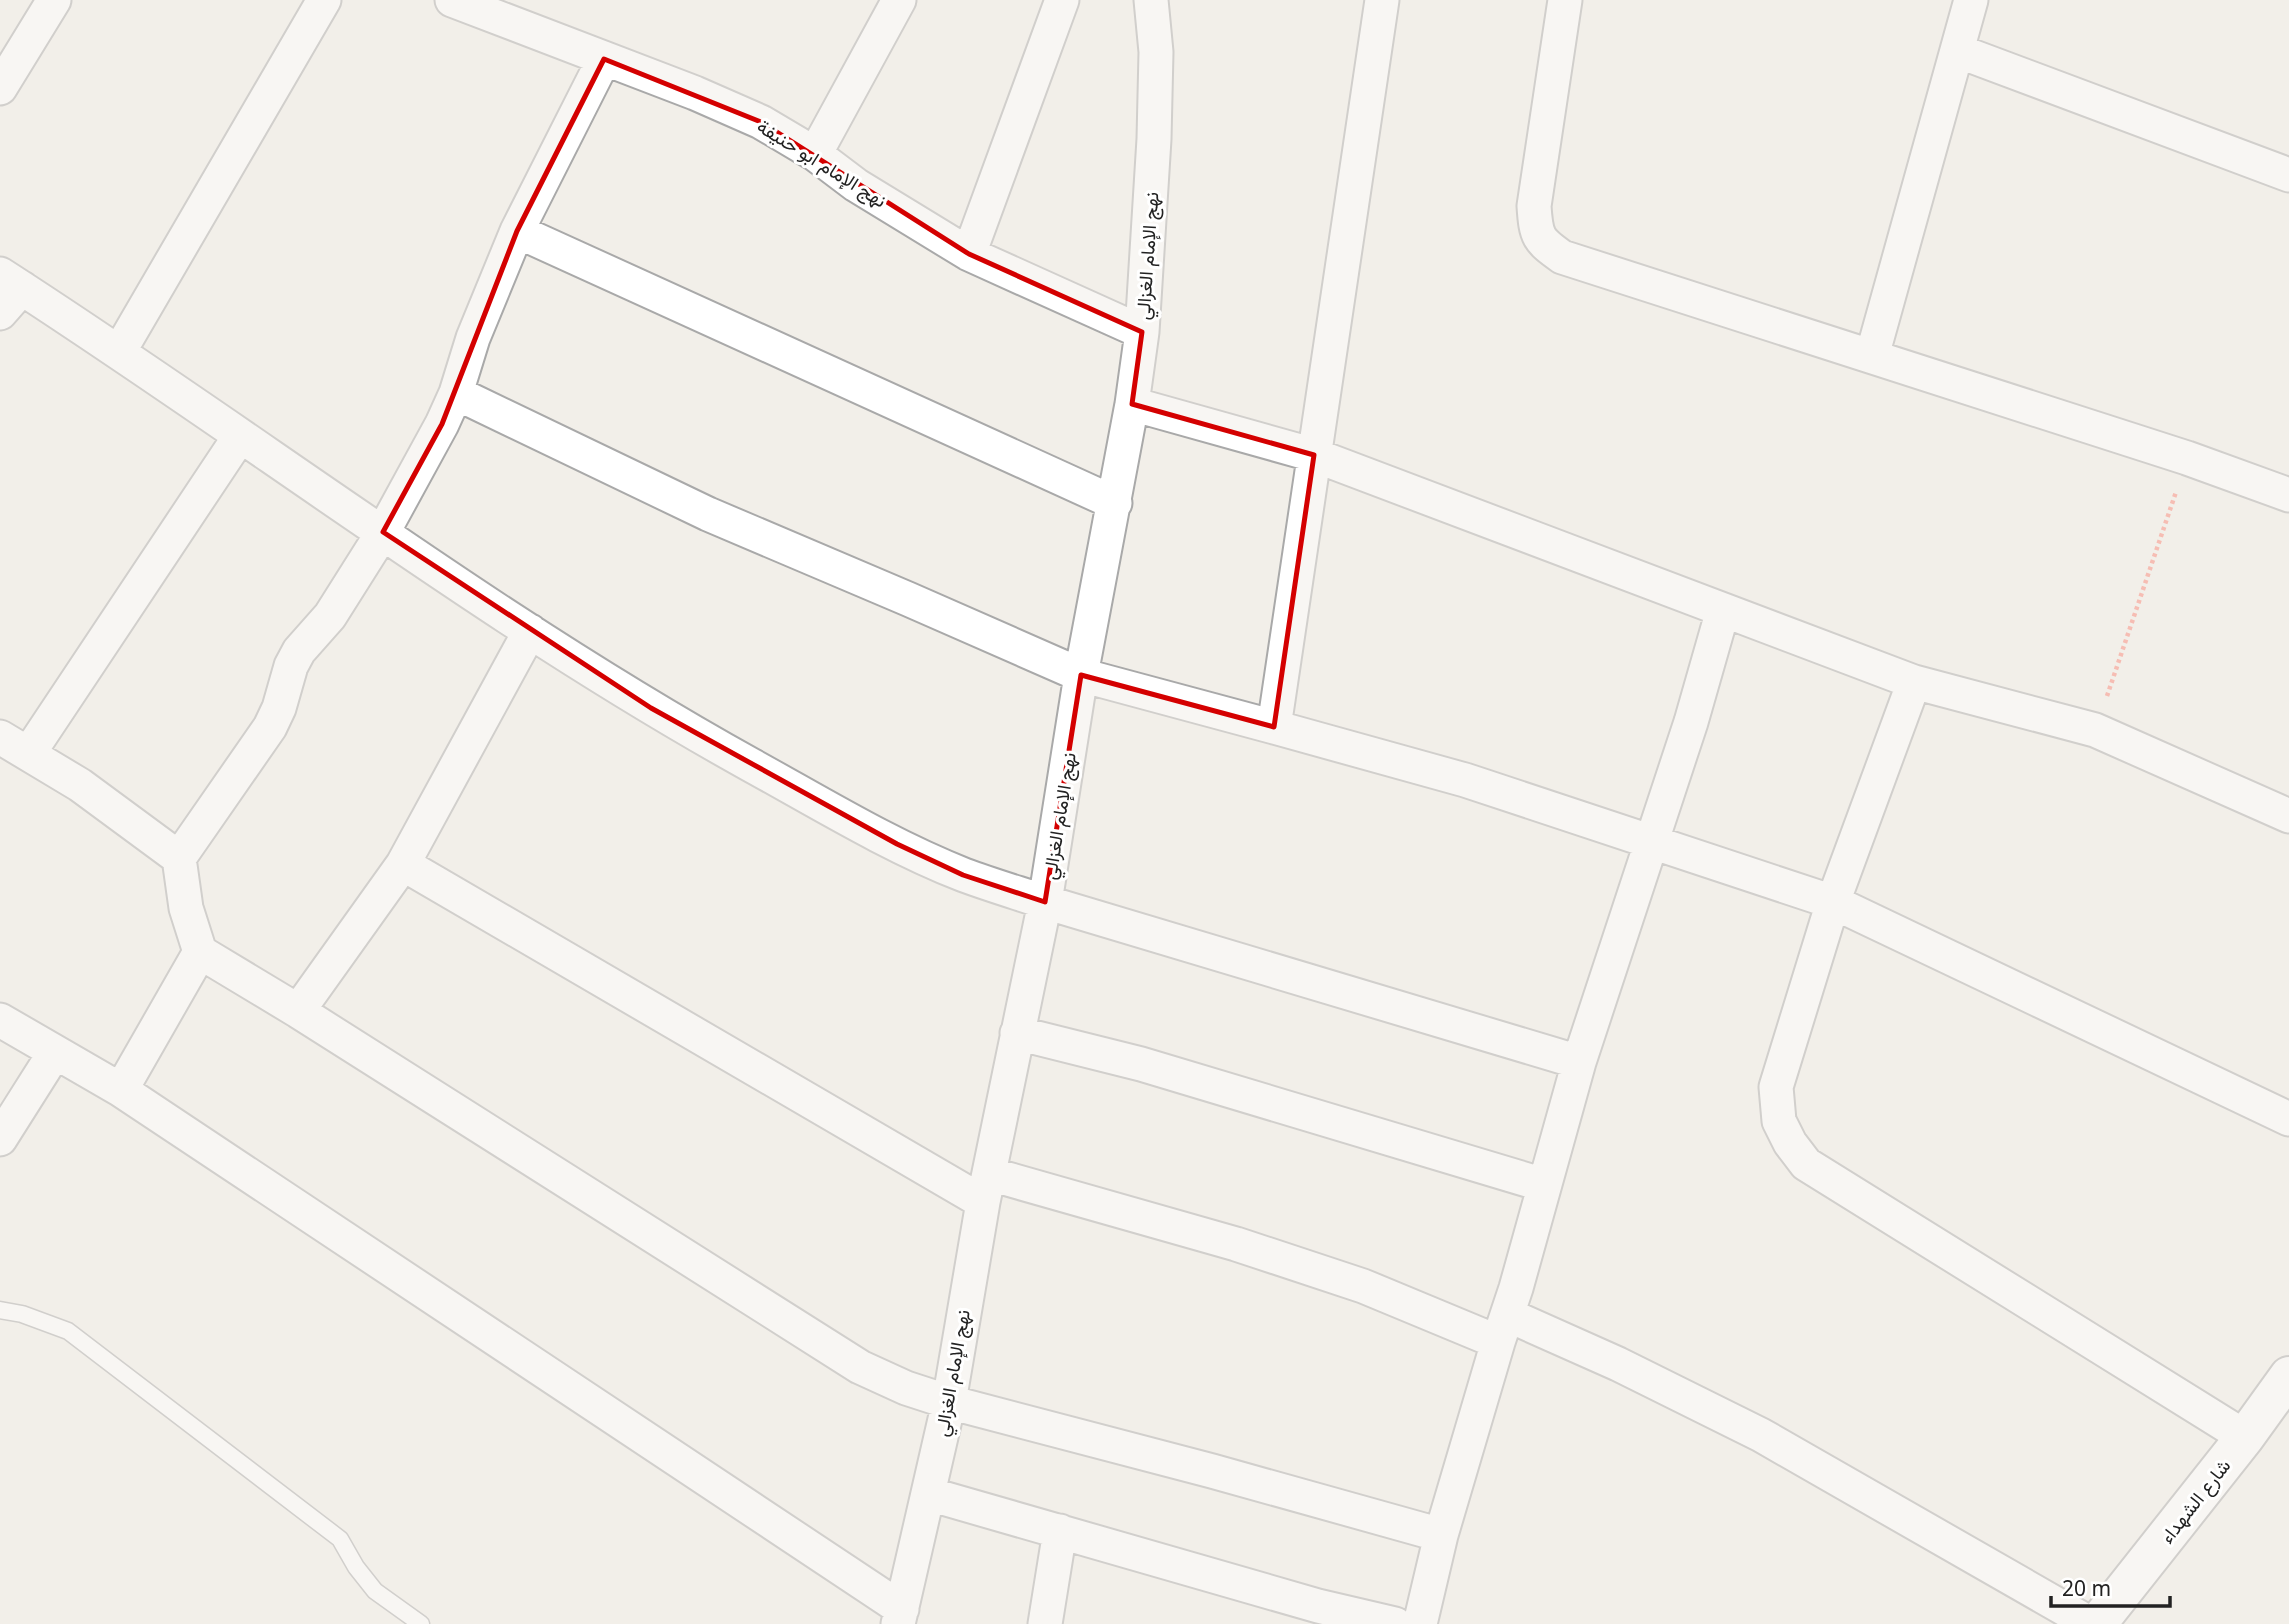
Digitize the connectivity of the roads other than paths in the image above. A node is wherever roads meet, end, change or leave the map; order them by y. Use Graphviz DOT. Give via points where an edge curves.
graph roads {
  1 [pos="54,0"];
  2 [pos="324,0"];
  3 [pos="452,0"];
  4 [pos="899,0"];
  5 [pos="1062,0"];
  6 [pos="1151,0"];
  7 [pos="1382,0"];
  8 [pos="1565,0"];
  9 [pos="1971,0"];
  10 [pos="1958,51"];
  11 [pos="604,59"];
  12 [pos="0,88"];
  13 [pos="815,154"];
  14 [pos="2289,175"];
  15 [pos="517,231"];
  16 [pos="969,254"];
  17 [pos="11,281"];
  18 [pos="0,313"];
  19 [pos="1142,332"];
  20 [pos="119,352"];
  21 [pos="1872,356"];
  22 [pos="456,393"];
  23 [pos="1132,404"];
  24 [pos="240,436"];
  25 [pos="1314,455"];
  26 [pos="2289,495"];
  27 [pos="1115,503"];
  28 [pos="383,532"];
  29 [pos="1723,610"];
  30 [pos="530,632"];
  31 [pos="1081,676"];
  32 [pos="1914,682"];
  33 [pos="1274,727"];
  34 [pos="0,737"];
  35 [pos="29,753"];
  36 [pos="2289,816"];
  37 [pos="1651,840"];
  38 [pos="179,858"];
  39 [pos="403,864"];
  40 [pos="1045,902"];
  41 [pos="1833,902"];
  42 [pos="200,952"];
  43 [pos="298,1011"];
  44 [pos="0,1020"];
  45 [pos="1017,1032"];
  46 [pos="55,1052"];
  47 [pos="1578,1062"];
  48 [pos="121,1090"];
  49 [pos="2289,1119"];
  50 [pos="0,1139"];
  51 [pos="1544,1185"];
  52 [pos="987,1188"];
  53 [pos="0,1310"];
  54 [pos="1503,1329"];
  55 [pos="2289,1376"];
  56 [pos="949,1402"];
  57 [pos="2245,1437"];
  58 [pos="929,1494"];
  59 [pos="1060,1531"];
  60 [pos="1441,1535"];
  61 [pos="1316,1615"];
  62 [pos="900,1616"];
  63 [pos="421,1624"];
  64 [pos="1045,1624"];
  65 [pos="1395,1624"];
  66 [pos="1420,1624"];
  67 [pos="2091,1624"];
  68 [pos="2097,1624"];
  1 -- 12 [label="street"];
  2 -- 20 [label="street"];
  3 -- 11 [label="street, نهج الإمام ابو حنيفة"];
  4 -- 13 [label="street"];
  5 -- 16 [label="street"];
  6 -- 19 [label="street, نهج الإمام الغزالي" via="1156,52 1154,139"];
  7 -- 25 [label="street"];
  8 -- 21 [label="street" via="1534,206 1542,243 1582,264"];
  9 -- 10 [label="street"];
  10 -- 14 [label="street"];
  10 -- 21 [label="street"];
  11 -- 13 [label="street, نهج الإمام ابو حنيفة" via="761,122"];
  11 -- 15 [label="street"];
  13 -- 16 [label="street, نهج الإمام ابو حنيفة" via="856,185"];
  15 -- 22 [label="street"];
  15 -- 27 [label="street"];
  16 -- 19 [label="street, نهج الإمام ابو حنيفة"];
  17 -- 18 [label="street"];
  17 -- 20 [label="street"];
  19 -- 23 [label="street, نهج الإمام الغزالي"];
  20 -- 24 [label="street"];
  21 -- 26 [label="street"];
  22 -- 28 [label="street"];
  22 -- 31 [label="street" via="708,514"];
  23 -- 25 [label="street"];
  23 -- 27 [label="street, نهج الإمام الغزالي"];
  24 -- 28 [label="street"];
  24 -- 35 [label="street"];
  25 -- 29 [label="street"];
  25 -- 33 [label="street"];
  27 -- 31 [label="street, نهج الإمام الغزالي"];
  28 -- 30 [label="street"];
  28 -- 38 [label="street" via="330,616 299,651 270,727"];
  29 -- 32 [label="street"];
  29 -- 37 [label="street"];
  30 -- 39 [label="street"];
  30 -- 40 [label="street" via="692,732 897,844 963,874"];
  31 -- 33 [label="street"];
  31 -- 40 [label="street, نهج الإمام الغزالي"];
  32 -- 36 [label="street" via="2095,730"];
  32 -- 41 [label="street"];
  33 -- 37 [label="street" via="1465,780"];
  34 -- 35 [label="street"];
  35 -- 38 [label="street"];
  37 -- 41 [label="street"];
  37 -- 47 [label="street"];
  38 -- 42 [label="street" via="186,908"];
  39 -- 43 [label="street"];
  39 -- 52 [label="street"];
  40 -- 45 [label="street, نهج الإمام الغزالي"];
  40 -- 47 [label="street"];
  41 -- 49 [label="street"];
  41 -- 57 [label="street" via="1776,1087 1779,1121 1798,1154 1806,1164"];
  42 -- 43 [label="street"];
  42 -- 48 [label="street"];
  43 -- 56 [label="street" via="860,1367"];
  44 -- 46 [label="street"];
  45 -- 51 [label="street" via="1141,1064"];
  45 -- 52 [label="street, نهج الإمام الغزالي"];
  46 -- 48 [label="street"];
  46 -- 50 [label="street"];
  47 -- 51 [label="street"];
  48 -- 62 [label="street"];
  51 -- 54 [label="street"];
  52 -- 54 [label="street" via="1236,1244"];
  52 -- 56 [label="street, نهج الإمام الغزالي"];
  53 -- 63 [label="lane" via="68,1331 340,1539 375,1591"];
  54 -- 60 [label="street"];
  54 -- 67 [label="street" via="1618,1364 1761,1435"];
  55 -- 57 [label="street, شارع الشهداء"];
  56 -- 58 [label="street, نهج الإمام الغزالي"];
  56 -- 60 [label="street"];
  57 -- 68 [label="street, شارع الشهداء"];
  58 -- 59 [label="street"];
  58 -- 62 [label="street, نهج الإمام الغزالي"];
  59 -- 61 [label="street"];
  59 -- 64 [label="street"];
  60 -- 66 [label="street"];
  61 -- 65 [label="street"];
}
